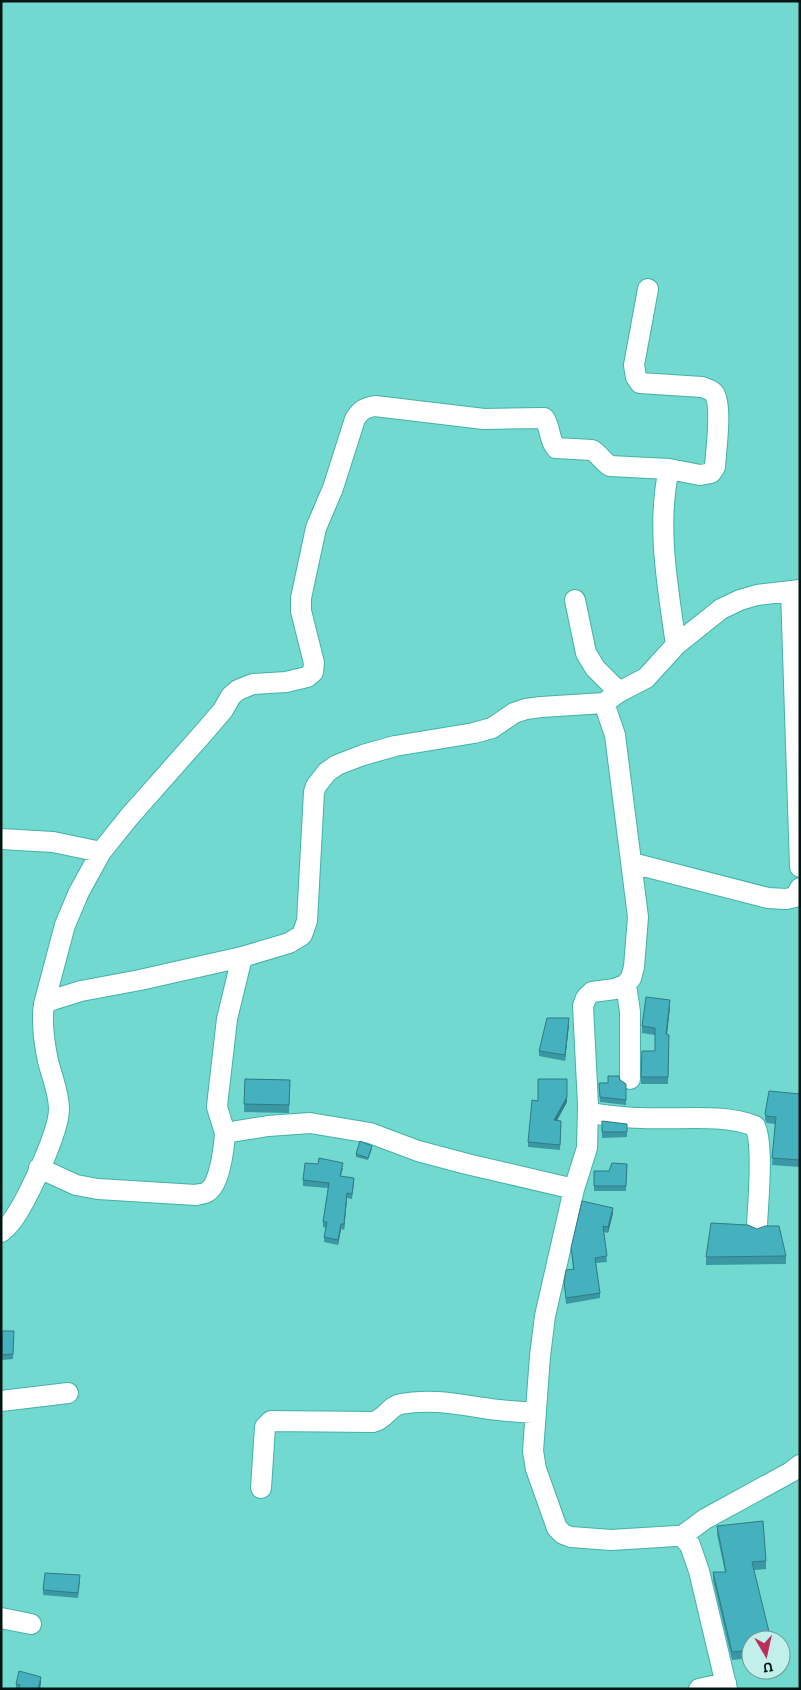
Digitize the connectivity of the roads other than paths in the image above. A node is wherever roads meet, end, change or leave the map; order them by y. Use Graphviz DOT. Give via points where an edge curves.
graph roads {
  1 [pos="648,290"];
  2 [pos="669,469"];
  3 [pos="795,591"];
  4 [pos="575,600"];
  5 [pos="676,645"];
  6 [pos="612,697"];
  7 [pos="1,838"];
  8 [pos="101,852"];
  9 [pos="632,862"];
  10 [pos="800,867"];
  11 [pos="800,888"];
  12 [pos="242,957"];
  13 [pos="626,984"];
  14 [pos="44,1004"];
  15 [pos="630,1079"];
  16 [pos="588,1113"];
  17 [pos="225,1133"];
  18 [pos="39,1168"];
  19 [pos="574,1189"];
  20 [pos="757,1224"];
  21 [pos="1,1232"];
  22 [pos="68,1393"];
  23 [pos="1,1401"];
  24 [pos="536,1413"];
  25 [pos="800,1465"];
  26 [pos="261,1488"];
  27 [pos="682,1536"];
  28 [pos="1,1618"];
  29 [pos="31,1624"];
  30 [pos="726,1686"];
  31 [pos="699,1689"];
  1 -- 2 [label="street" via="634,364 636,377 640,383 702,387 716,395 718,414 712,473 700,475"];
  2 -- 5 [label="street" via="663,510 667,580"];
  2 -- 8 [label="street" via="610,466 592,450 556,448 550,442 544,418 484,419 375,406 361,410 316,528 301,598 313,672 307,677 253,684 238,690"];
  3 -- 5 [label="street" via="740,600 721,609"];
  3 -- 10 [label="street"];
  4 -- 6 [label="street" via="586,653"];
  5 -- 6 [label="street" via="646,678"];
  6 -- 9 [label="street"];
  6 -- 12 [label="street" via="526,709 492,728 395,746 332,768 320,779 314,792 305,928 289,943"];
  7 -- 8 [label="street" via="53,842"];
  8 -- 14 [label="street" via="65,925"];
  9 -- 11 [label="street" via="768,898 795,897"];
  9 -- 13 [label="street" via="638,917 634,967"];
  12 -- 14 [label="street" via="81,991"];
  12 -- 17 [label="street" via="227,1019 218,1097"];
  13 -- 15 [label="street" via="630,1012"];
  13 -- 16 [label="street" via="592,992 583,1006"];
  14 -- 18 [label="street" via="42,1017 48,1062 59,1109 57,1125"];
  16 -- 19 [label="street" via="587,1148"];
  16 -- 20 [label="street" via="643,1118 703,1118 755,1126 759,1166"];
  17 -- 18 [label="street" via="224,1151 214,1186 206,1193 196,1195 98,1189 76,1185"];
  17 -- 19 [label="street" via="310,1123 370,1132 442,1157"];
  18 -- 21 [label="street" via="12,1221"];
  19 -- 24 [label="street" via="545,1316"];
  22 -- 23 [label="street"];
  24 -- 26 [label="street" via="446,1402 411,1403 391,1408 384,1417 373,1422 271,1421 265,1427"];
  24 -- 27 [label="street" via="533,1451 536,1469 560,1532 571,1537 611,1540"];
  25 -- 27 [label="street" via="705,1519"];
  27 -- 30 [label="street" via="690,1544 699,1570"];
  28 -- 29 [label="street"];
  30 -- 31 [label="street"];
}
